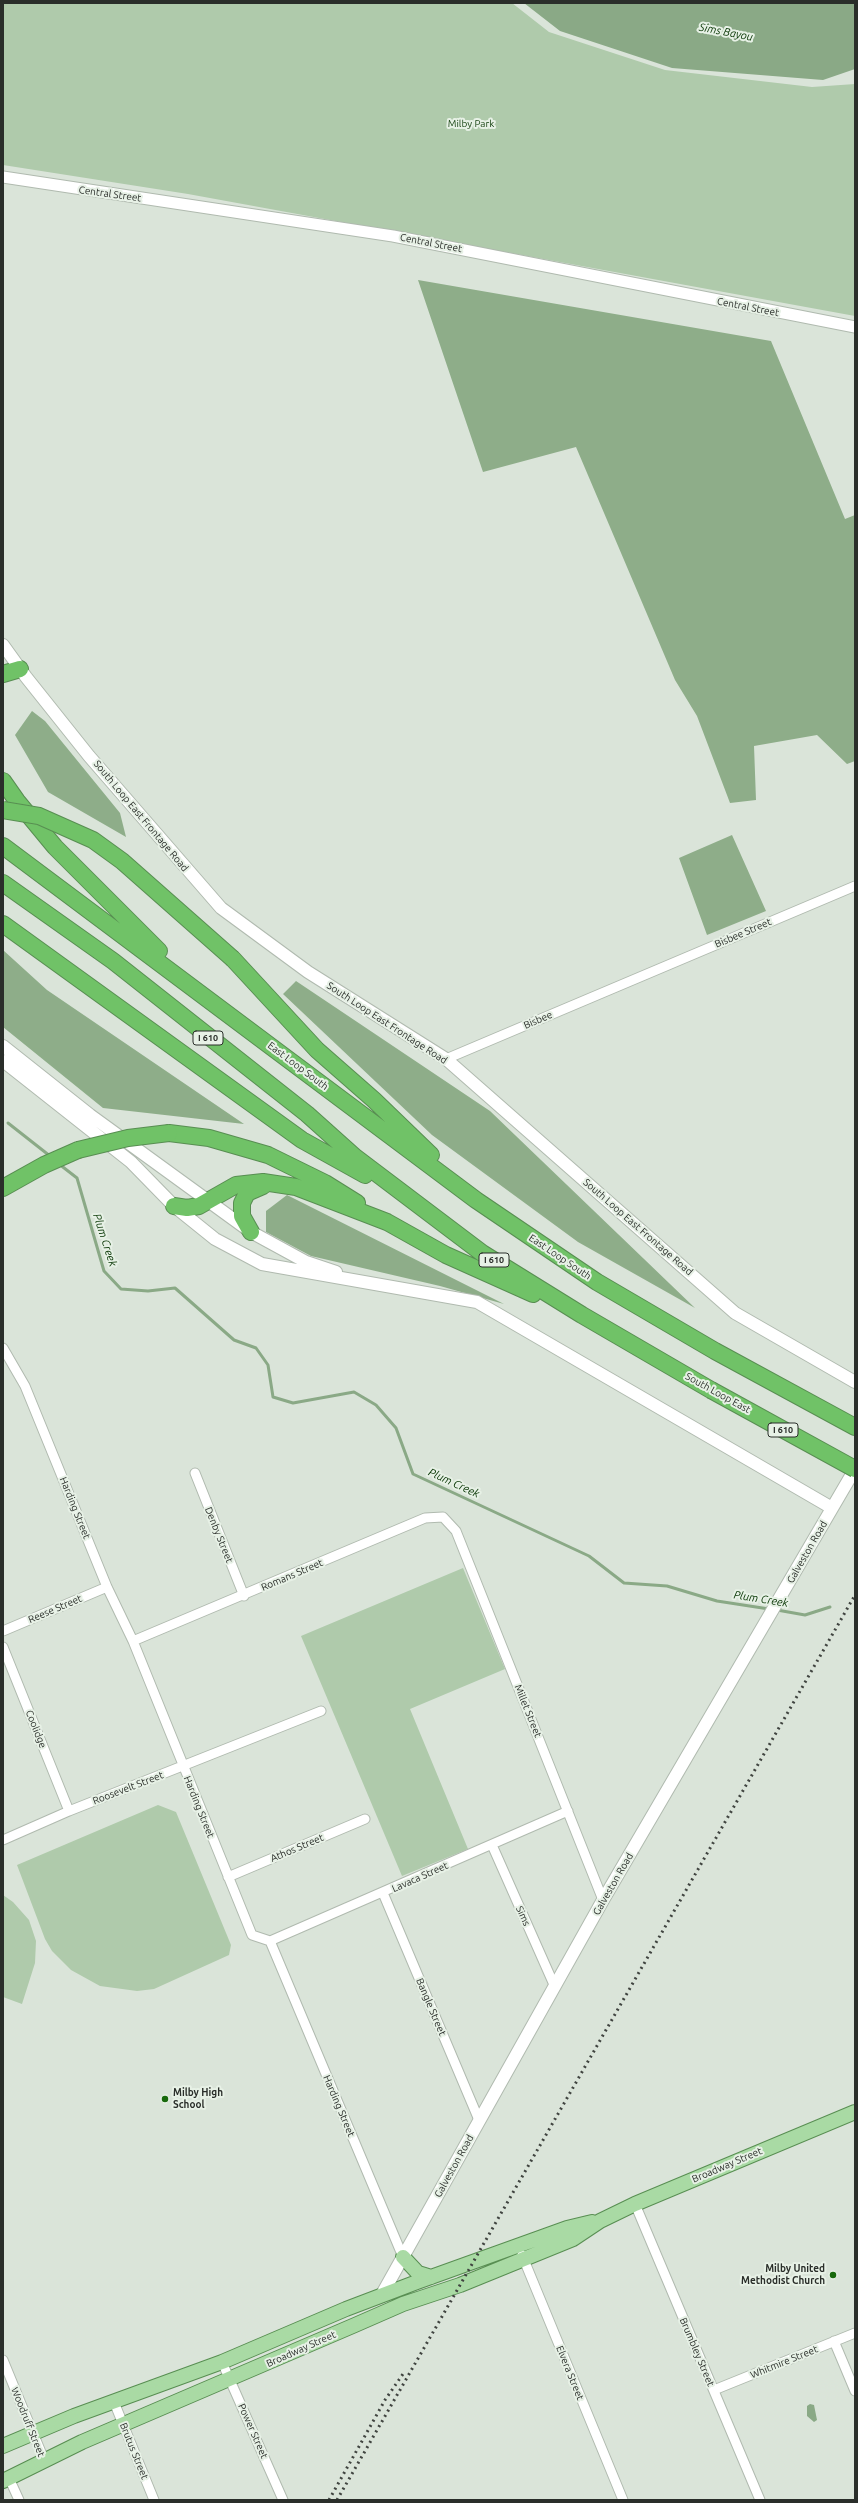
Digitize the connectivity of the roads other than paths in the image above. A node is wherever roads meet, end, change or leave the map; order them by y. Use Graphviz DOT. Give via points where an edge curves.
graph roads {
  1 [pos="3,177"];
  2 [pos="855,327"];
  3 [pos="3,645"];
  4 [pos="20,669"];
  5 [pos="3,674"];
  6 [pos="3,768"];
  7 [pos="3,780"];
  8 [pos="16,801"];
  9 [pos="3,810"];
  10 [pos="3,846"];
  11 [pos="3,883"];
  12 [pos="855,886"];
  13 [pos="3,924"];
  14 [pos="631,981"];
  15 [pos="198,991"];
  16 [pos="3,1046"];
  17 [pos="446,1059"];
  18 [pos="3,1062"];
  19 [pos="3,1068"];
  20 [pos="28,1081"];
  21 [pos="268,1183"];
  22 [pos="3,1188"];
  23 [pos="409,1199"];
  24 [pos="476,1200"];
  25 [pos="208,1201"];
  26 [pos="174,1206"];
  27 [pos="387,1222"];
  28 [pos="251,1232"];
  29 [pos="362,1280"];
  30 [pos="582,1315"];
  31 [pos="3,1348"];
  32 [pos="855,1382"];
  33 [pos="855,1427"];
  34 [pos="855,1469"];
  35 [pos="195,1473"];
  36 [pos="832,1508"];
  37 [pos="450,1524"];
  38 [pos="107,1587"];
  39 [pos="244,1596"];
  40 [pos="3,1631"];
  41 [pos="133,1642"];
  42 [pos="3,1647"];
  43 [pos="321,1711"];
  44 [pos="182,1767"];
  45 [pos="69,1811"];
  46 [pos="568,1811"];
  47 [pos="366,1820"];
  48 [pos="3,1840"];
  49 [pos="492,1845"];
  50 [pos="228,1877"];
  51 [pos="383,1893"];
  52 [pos="603,1900"];
  53 [pos="270,1941"];
  54 [pos="555,1987"];
  55 [pos="855,2112"];
  56 [pos="479,2120"];
  57 [pos="635,2204"];
  58 [pos="521,2252"];
  59 [pos="403,2257"];
  60 [pos="431,2277"];
  61 [pos="395,2284"];
  62 [pos="403,2304"];
  63 [pos="855,2333"];
  64 [pos="834,2341"];
  65 [pos="3,2360"];
  66 [pos="222,2362"];
  67 [pos="230,2380"];
  68 [pos="714,2390"];
  69 [pos="855,2391"];
  70 [pos="114,2402"];
  71 [pos="123,2425"];
  72 [pos="33,2433"];
  73 [pos="3,2446"];
  74 [pos="45,2462"];
  75 [pos="6,2479"];
  76 [pos="19,2500"];
  77 [pos="154,2500"];
  78 [pos="283,2500"];
  79 [pos="622,2500"];
  80 [pos="760,2500"];
  1 -- 2 [label="street, Central Street" via="393,236"];
  3 -- 4 [label="main road, South Loop East Frontage Road"];
  4 -- 5 [label="highway"];
  4 -- 17 [label="main road, South Loop East Frontage Road" via="142,819 221,908 308,972"];
  6 -- 8 [label="highway"];
  7 -- 8 [label="highway"];
  8 -- 15 [label="highway" via="55,847"];
  9 -- 24 [label="highway, bridge" via="39,816 93,840 122,861 233,959 317,1050 374,1100"];
  10 -- 15 [label="highway, East Loop South"];
  11 -- 23 [label="highway, I 610" via="113,961 307,1114 355,1158"];
  12 -- 14 [label="street, Bisbee Street"];
  13 -- 23 [label="highway" via="15,936 302,1140"];
  14 -- 17 [label="street, Bisbee"];
  15 -- 24 [label="highway, East Loop South"];
  16 -- 25 [label="main road" via="90,1116"];
  17 -- 32 [label="main road, South Loop East Frontage Road" via="734,1313"];
  18 -- 20 [label="main road"];
  19 -- 20 [label="main road"];
  20 -- 26 [label="main road" via="131,1162"];
  21 -- 25 [label="highway" via="236,1185"];
  21 -- 27 [label="highway" via="296,1187"];
  21 -- 28 [label="highway" via="247,1193 243,1198 242,1216"];
  22 -- 27 [label="highway, bridge" via="78,1150 128,1138 169,1133 209,1138 268,1155 325,1183"];
  23 -- 30 [label="highway, I 610" via="482,1253"];
  24 -- 33 [label="highway, East Loop South" via="597,1282"];
  25 -- 26 [label="highway" via="187,1208"];
  25 -- 28 [label="main road"];
  26 -- 29 [label="main road" via="215,1239 262,1264 304,1273"];
  27 -- 30 [label="highway" via="446,1255"];
  28 -- 29 [label="main road" via="306,1262"];
  29 -- 36 [label="main road" via="477,1302"];
  30 -- 34 [label="highway, South Loop East / I 610, bridge"];
  31 -- 38 [label="street, Harding Street" via="25,1386"];
  34 -- 36 [label="main road, Galveston Road"];
  35 -- 39 [label="street, Denby Street"];
  36 -- 52 [label="main road, Galveston Road"];
  37 -- 39 [label="street, Romans Street" via="443,1517 425,1518"];
  37 -- 46 [label="street, Millet Street" via="456,1531"];
  38 -- 40 [label="street, Reese Street"];
  38 -- 41 [label="street, Harding Street"];
  39 -- 41 [label="street, Romans Street"];
  41 -- 44 [label="street, Harding Street"];
  42 -- 45 [label="street, Coolidge"];
  43 -- 44 [label="street, Roosevelt Street"];
  44 -- 45 [label="street, Roosevelt Street"];
  44 -- 50 [label="street, Harding Street"];
  45 -- 48 [label="street, Roosevelt Street"];
  46 -- 49 [label="street, Lavaca Street"];
  46 -- 52 [label="street, Millet Street"];
  47 -- 50 [label="street, Athos Street"];
  49 -- 51 [label="street, Lavaca Street"];
  49 -- 54 [label="street, Sims"];
  50 -- 53 [label="street, Harding Street" via="252,1934"];
  51 -- 53 [label="street, Lavaca Street"];
  51 -- 56 [label="street, Bangle Street"];
  52 -- 54 [label="main road, Galveston Road"];
  53 -- 59 [label="street, Harding Street"];
  54 -- 56 [label="main road, Galveston Road"];
  55 -- 57 [label="main road, Broadway Street"];
  56 -- 59 [label="main road, Galveston Road"];
  57 -- 58 [label="main road, Broadway Street" via="600,2220 573,2239"];
  57 -- 68 [label="street, Brumbley Street"];
  58 -- 60 [label="main road, Broadway Street"];
  58 -- 62 [label="main road, Broadway Street" via="460,2286"];
  58 -- 79 [label="street, Elvera Street"];
  59 -- 60 [label="main road" via="418,2273"];
  59 -- 61 [label="main road, Galveston Road"];
  60 -- 61 [label="main road, Broadway Street"];
  61 -- 62 [label="main road"];
  61 -- 66 [label="main road, Broadway Street" via="381,2296"];
  62 -- 67 [label="main road, Broadway Street"];
  63 -- 64 [label="street, Whitmire Street"];
  64 -- 68 [label="street, Whitmire Street"];
  64 -- 69 [label="street"];
  65 -- 72 [label="street, Woodruff Street"];
  66 -- 67 [label="street, Power Street"];
  66 -- 70 [label="main road, Broadway Street"];
  67 -- 71 [label="main road, Broadway Street"];
  67 -- 78 [label="street, Power Street"];
  68 -- 80 [label="street, Brumbley Street"];
  70 -- 71 [label="street, Brutus Street"];
  70 -- 72 [label="main road, Broadway Street"];
  71 -- 74 [label="main road, Broadway Street" via="82,2442"];
  71 -- 77 [label="street, Brutus Street"];
  72 -- 73 [label="main road, Broadway Street"];
  72 -- 74 [label="street, Woodruff Street"];
  74 -- 75 [label="main road, Broadway Street"];
  75 -- 76 [label="street"];
}
